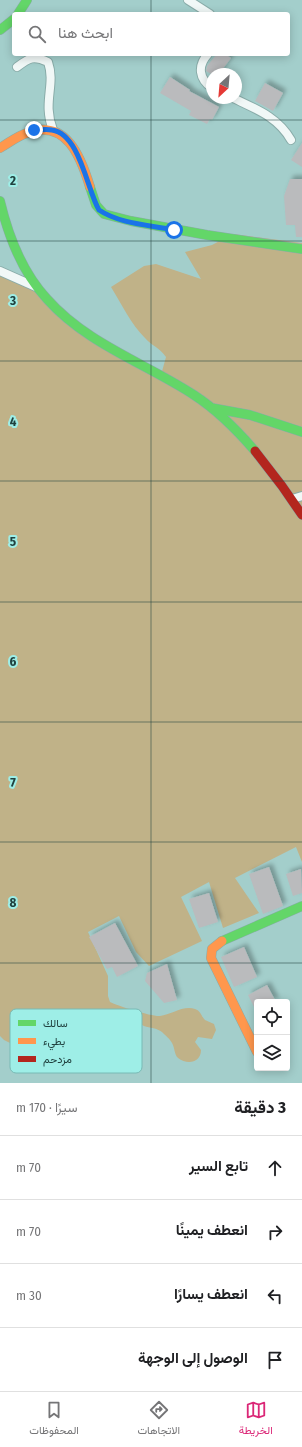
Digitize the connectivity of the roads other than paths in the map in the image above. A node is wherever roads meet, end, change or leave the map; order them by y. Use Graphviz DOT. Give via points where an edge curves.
graph roads {
  1 [pos="27,0"];
  2 [pos="188,0"];
  3 [pos="19,12"];
  4 [pos="207,12"];
  5 [pos="12,20"];
  6 [pos="0,30"];
  7 [pos="207,56"];
  8 [pos="16,67"];
  9 [pos="206,83"];
  10 [pos="242,103"];
  11 [pos="53,130"];
  12 [pos="291,140"];
  13 [pos="0,148"];
  14 [pos="0,201"];
  15 [pos="302,248"];
  16 [pos="0,271"];
  17 [pos="37,287"];
  18 [pos="212,408"];
  19 [pos="302,432"];
  20 [pos="302,496"];
  21 [pos="292,499"];
  22 [pos="302,515"];
  23 [pos="302,906"];
  24 [pos="254,1046"];
  1 -- 3 [label="street"];
  2 -- 4 [label="street"];
  5 -- 6 [label="street"];
  7 -- 9 [label="street" via="201,65 200,74"];
  8 -- 11 [label="street" via="32,58 48,62 51,79 48,115"];
  10 -- 12 [label="street" via="274,120 284,128"];
  11 -- 13 [label="street" via="34,130"];
  11 -- 15 [label="street" via="69,140 96,205 104,214 200,234"];
  14 -- 17 [label="street" via="22,262"];
  16 -- 17 [label="street"];
  17 -- 18 [label="street" via="54,308 112,349 167,378"];
  18 -- 19 [label="street" via="250,415"];
  18 -- 21 [label="street" via="259,456"];
  20 -- 21 [label="street"];
  21 -- 22 [label="street"];
  23 -- 24 [label="street" via="218,943 210,951 211,958"];
}
